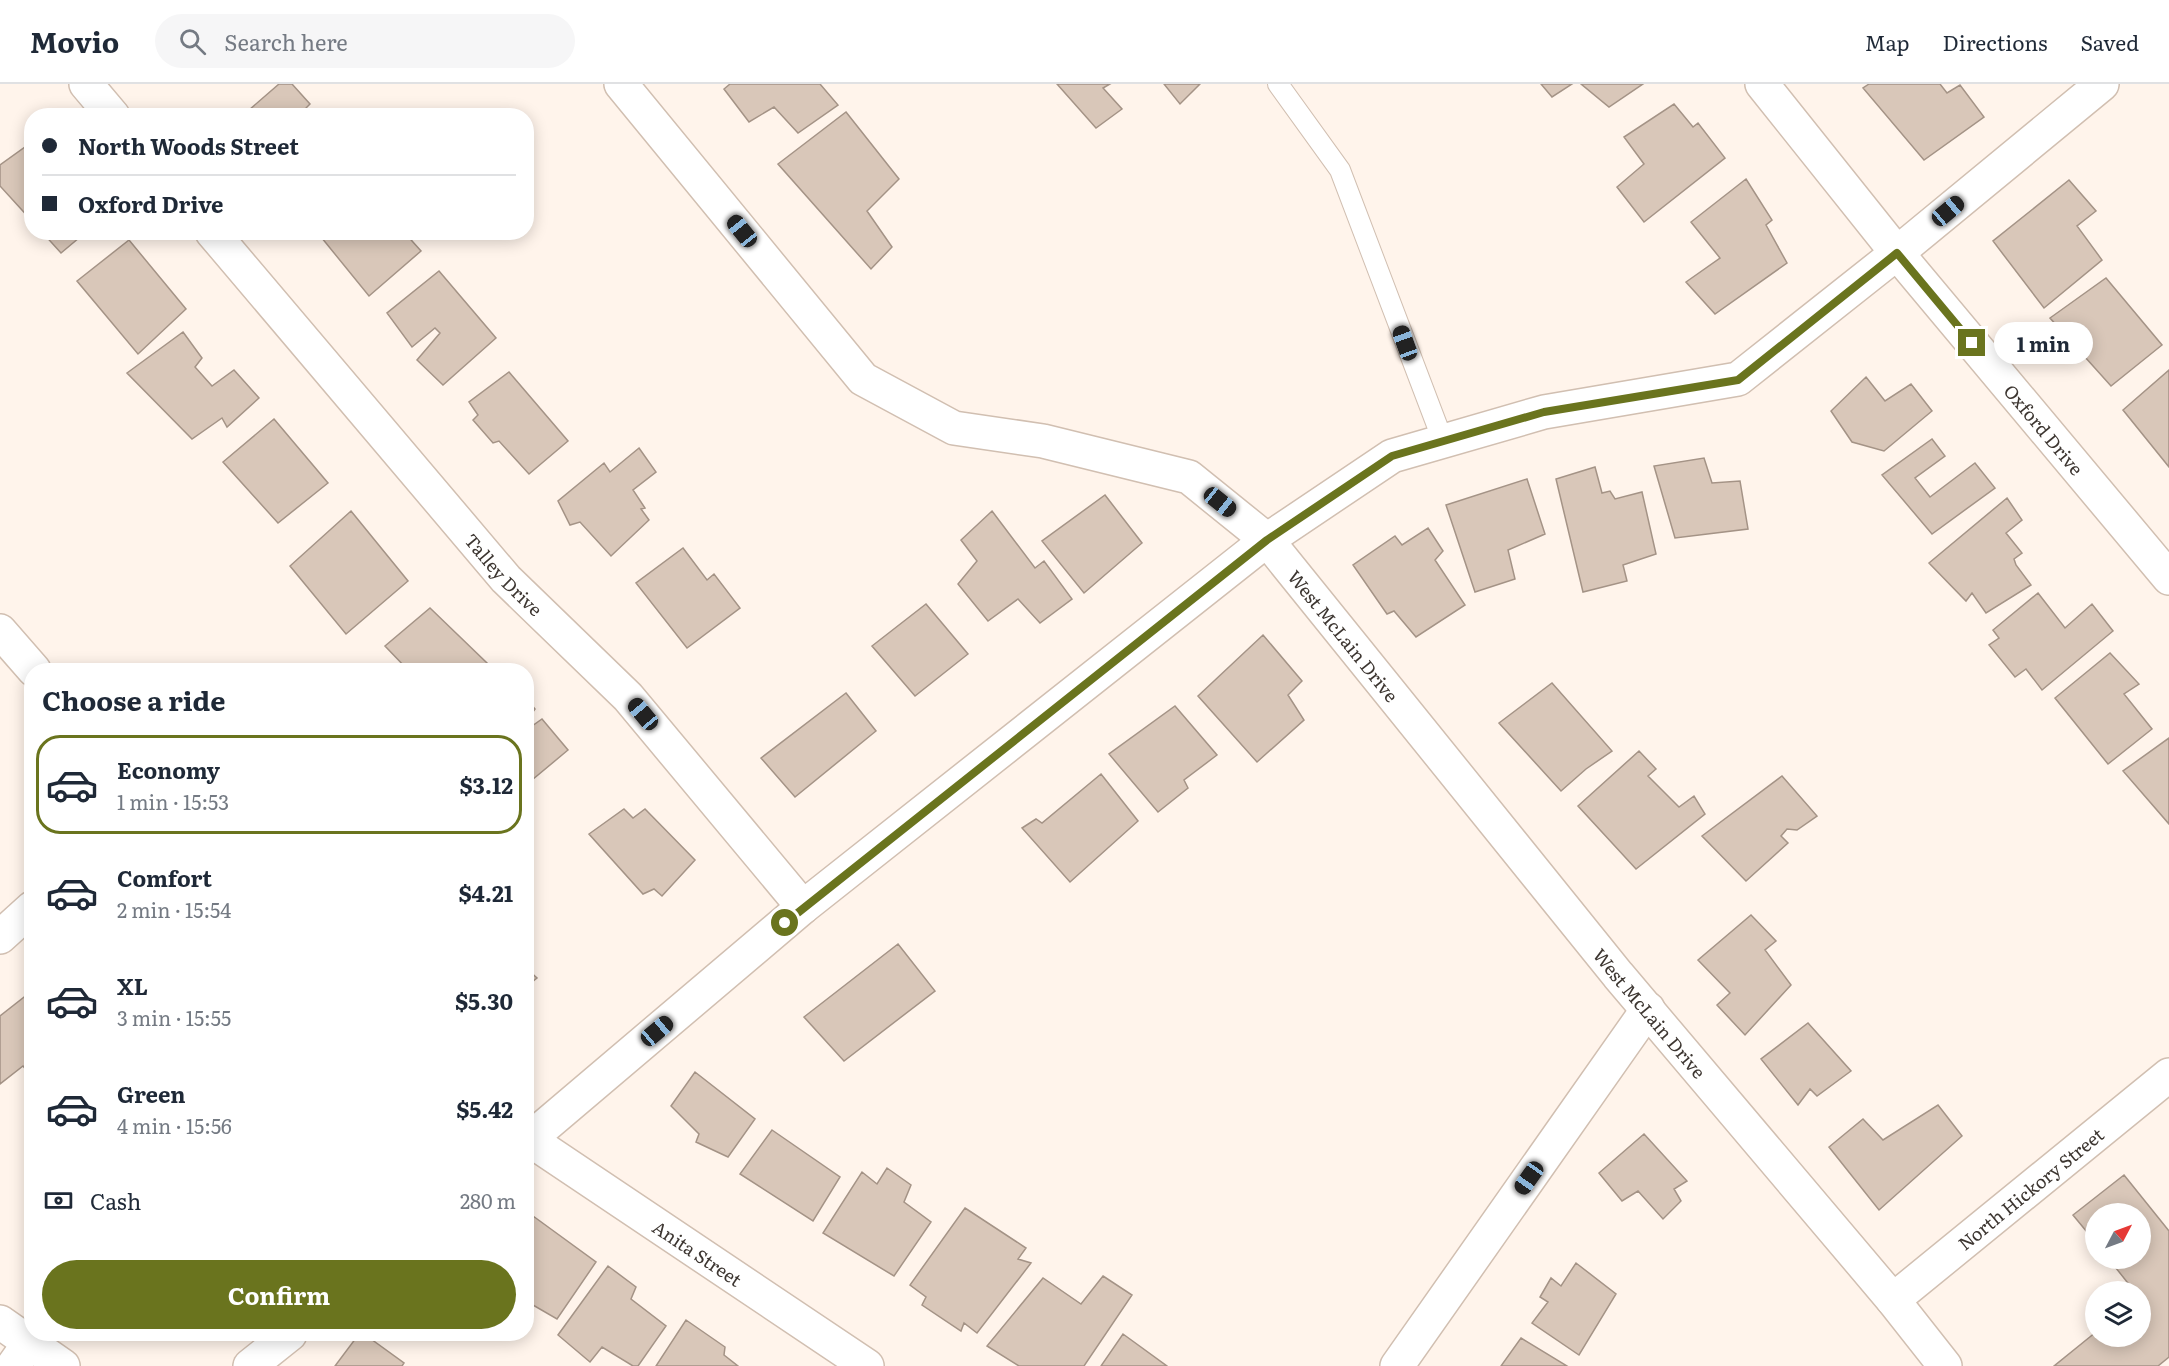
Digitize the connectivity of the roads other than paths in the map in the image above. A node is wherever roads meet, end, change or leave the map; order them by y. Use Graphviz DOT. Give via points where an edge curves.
graph roads {
  1 [pos="86,84"];
  2 [pos="621,84"];
  3 [pos="1278,84"];
  4 [pos="1762,84"];
  5 [pos="2102,84"];
  6 [pos="106,108"];
  7 [pos="219,240"];
  8 [pos="1897,253"];
  9 [pos="1443,441"];
  10 [pos="1267,540"];
  11 [pos="2169,578"];
  12 [pos="0,632"];
  13 [pos="28,663"];
  14 [pos="803,907"];
  15 [pos="24,915"];
  16 [pos="0,937"];
  17 [pos="1648,1009"];
  18 [pos="2169,1076"];
  19 [pos="534,1136"];
  20 [pos="534,1145"];
  21 [pos="1893,1300"];
  22 [pos="0,1322"];
  23 [pos="281,1341"];
  24 [pos="21,1354"];
  25 [pos="63,1366"];
  26 [pos="250,1366"];
  27 [pos="867,1366"];
  28 [pos="1397,1366"];
  29 [pos="1945,1366"];
  1 -- 6 [label="street"];
  2 -- 10 [label="street, West McLain Drive" via="863,379 954,429 1043,441 1189,477"];
  3 -- 9 [label="lane" via="1340,170"];
  4 -- 8 [label="street, Oxford Drive"];
  5 -- 8 [label="street"];
  7 -- 14 [label="street, Talley Drive" via="506,579 628,697"];
  8 -- 9 [label="street" via="1738,380 1544,412"];
  8 -- 11 [label="street, Oxford Drive"];
  9 -- 10 [label="street" via="1392,456"];
  10 -- 14 [label="street"];
  10 -- 17 [label="street, West McLain Drive"];
  12 -- 13 [label="street"];
  14 -- 19 [label="street"];
  15 -- 16 [label="street"];
  17 -- 21 [label="street, West McLain Drive"];
  17 -- 28 [label="street"];
  18 -- 21 [label="street, North Hickory Street"];
  20 -- 27 [label="street, Anita Street"];
  21 -- 29 [label="street, West McLain Drive"];
  22 -- 24 [label="street"];
  23 -- 26 [label="street"];
  24 -- 25 [label="street"];
}
